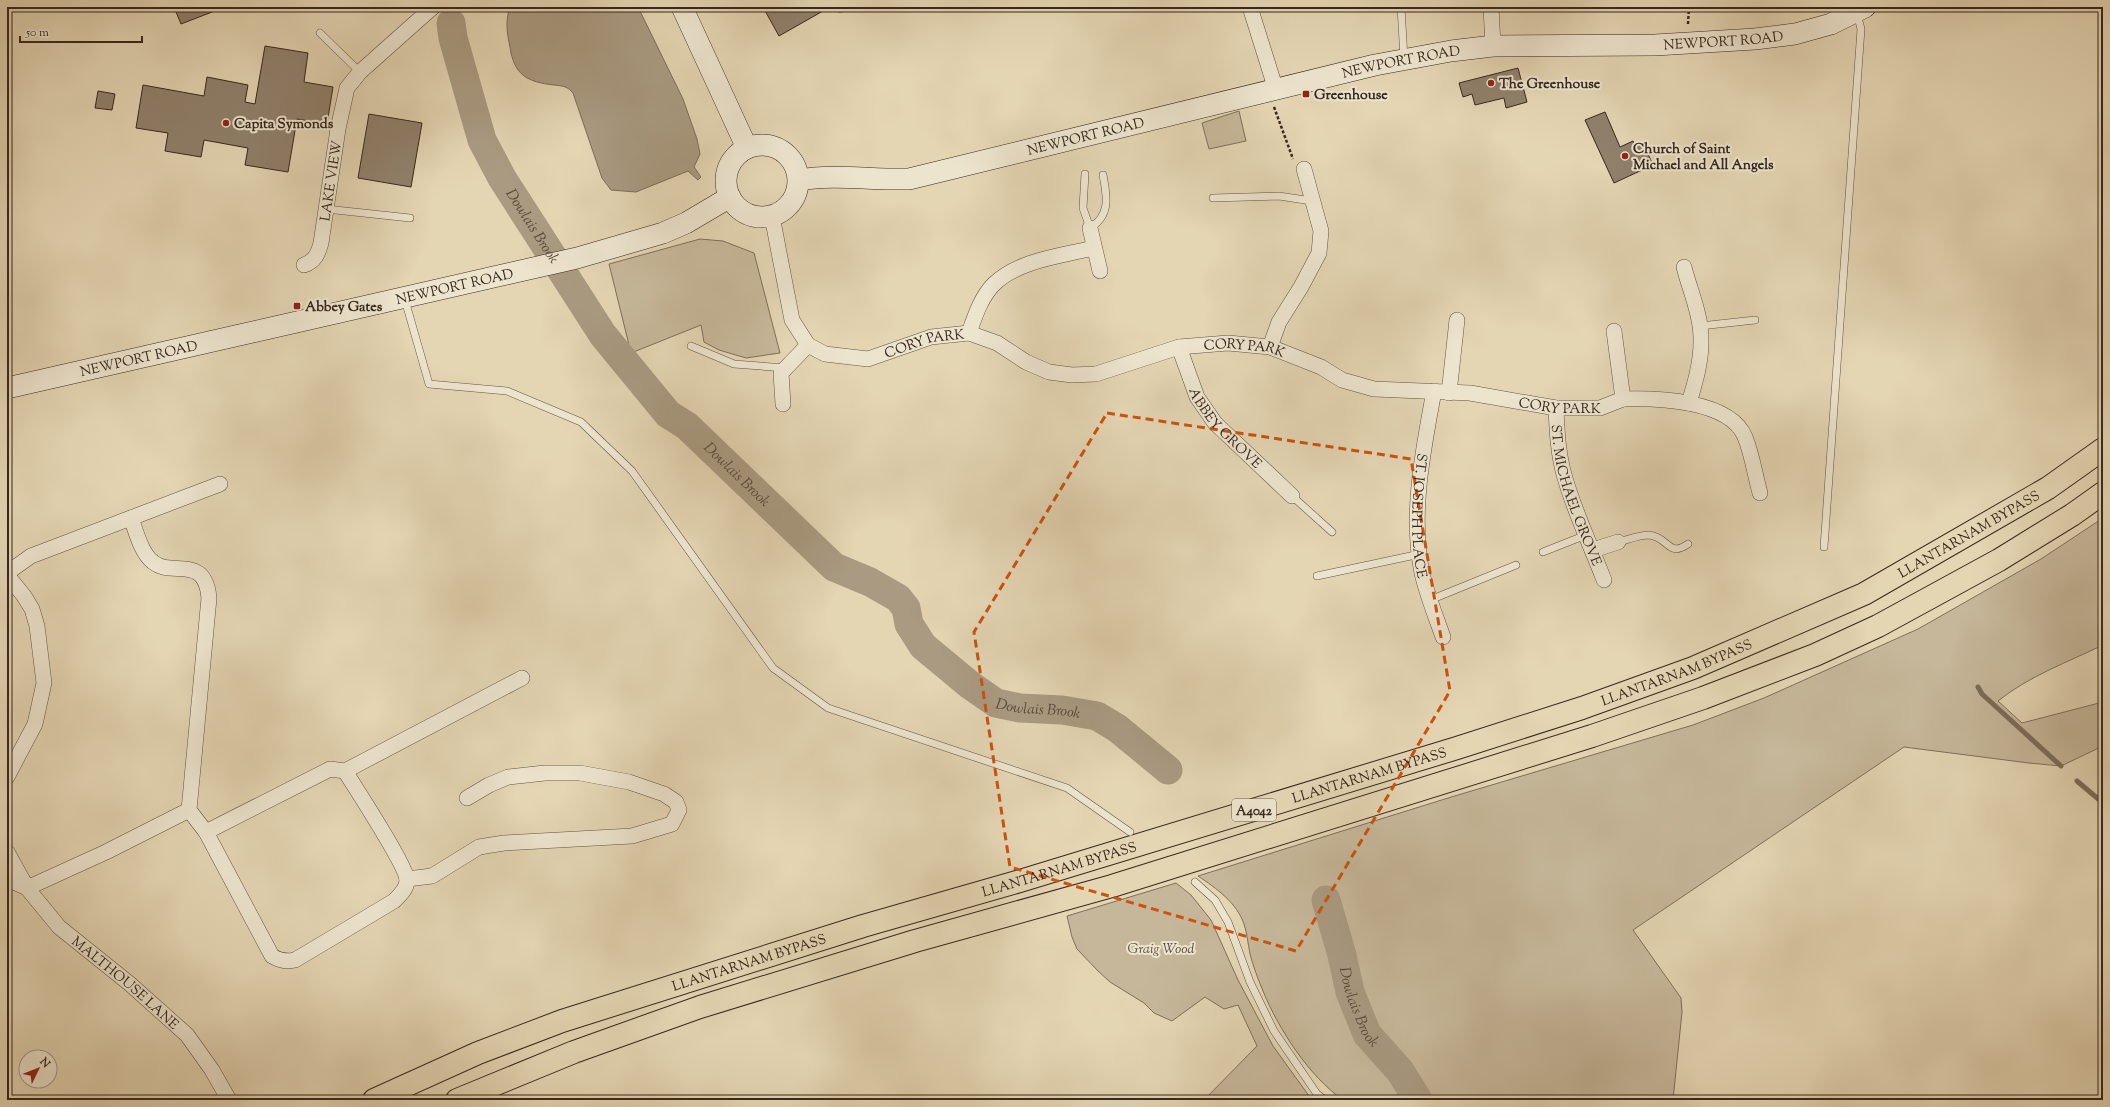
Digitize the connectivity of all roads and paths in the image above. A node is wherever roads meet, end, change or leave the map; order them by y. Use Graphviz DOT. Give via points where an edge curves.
graph roads {
  1 [pos="433,7"];
  2 [pos="682,7"];
  3 [pos="840,7"];
  4 [pos="845,7"];
  5 [pos="1250,7"];
  6 [pos="1401,7"];
  7 [pos="1491,7"];
  8 [pos="1861,10"];
  9 [pos="320,33"];
  10 [pos="1493,46"];
  11 [pos="1404,58"];
  12 [pos="360,72"];
  13 [pos="1272,91"];
  14 [pos="747,148"];
  15 [pos="1304,169"];
  16 [pos="1085,174"];
  17 [pos="1103,175"];
  18 [pos="799,180"];
  19 [pos="730,197"];
  20 [pos="1213,198"];
  21 [pos="1313,201"];
  22 [pos="326,209"];
  23 [pos="772,216"];
  24 [pos="410,218"];
  25 [pos="1090,228"];
  26 [pos="1093,248"];
  27 [pos="304,265"];
  28 [pos="1684,267"];
  29 [pos="1100,271"];
  30 [pos="404,297"];
  31 [pos="1457,320"];
  32 [pos="1755,320"];
  33 [pos="1699,326"];
  34 [pos="1614,331"];
  35 [pos="969,333"];
  36 [pos="808,345"];
  37 [pos="691,346"];
  38 [pos="1179,347"];
  39 [pos="1270,347"];
  40 [pos="786,368"];
  41 [pos="7,388"];
  42 [pos="1434,391"];
  43 [pos="1449,393"];
  44 [pos="1623,399"];
  45 [pos="1689,403"];
  46 [pos="783,404"];
  47 [pos="1556,408"];
  48 [pos="2103,449"];
  49 [pos="220,484"];
  50 [pos="1760,493"];
  51 [pos="2103,493"];
  52 [pos="1292,496"];
  53 [pos="131,518"];
  54 [pos="1332,532"];
  55 [pos="1586,535"];
  56 [pos="1618,542"];
  57 [pos="1688,544"];
  58 [pos="1824,547"];
  59 [pos="1593,550"];
  60 [pos="1543,552"];
  61 [pos="1420,554"];
  62 [pos="1516,565"];
  63 [pos="7,574"];
  64 [pos="1317,576"];
  65 [pos="1604,580"];
  66 [pos="1430,600"];
  67 [pos="1443,637"];
  68 [pos="522,678"];
  69 [pos="345,771"];
  70 [pos="7,776"];
  71 [pos="467,798"];
  72 [pos="189,810"];
  73 [pos="206,832"];
  74 [pos="1130,832"];
  75 [pos="7,852"];
  76 [pos="7,879"];
  77 [pos="407,879"];
  78 [pos="1195,882"];
  79 [pos="27,888"];
  80 [pos="228,1098"];
  81 [pos="374,1100"];
  82 [pos="457,1100"];
  83 [pos="1325,1100"];
  1 -- 12 [label="street, LAKE VIEW"];
  2 -- 14 [label="street"];
  3 -- 4 [label="lane" via="841,10"];
  5 -- 13 [label="street"];
  6 -- 11 [label="lane"];
  7 -- 10 [label="street"];
  8 -- 10 [label="street, NEWPORT ROAD" via="1832,24 1802,32 1755,38 1655,45"];
  8 -- 58 [label="lane"];
  9 -- 12 [label="lane"];
  10 -- 11 [label="street, NEWPORT ROAD"];
  11 -- 13 [label="street, NEWPORT ROAD"];
  12 -- 22 [label="street, LAKE VIEW" via="347,88"];
  13 -- 15 [label="path" via="1294,163"];
  13 -- 18 [label="street, NEWPORT ROAD" via="908,179 817,177"];
  14 -- 18 [label="street" via="759,145 782,150 791,158"];
  14 -- 19 [label="street" via="730,164 726,186"];
  15 -- 21 [label="street"];
  16 -- 25 [label="lane" via="1082,208"];
  17 -- 25 [label="lane" via="1105,209 1100,222"];
  18 -- 23 [label="street" via="792,203"];
  19 -- 23 [label="street" via="743,212 752,216"];
  19 -- 30 [label="street, NEWPORT ROAD" via="686,223 663,233 576,258"];
  20 -- 21 [label="lane" via="1279,196"];
  21 -- 39 [label="street" via="1321,231 1319,254 1279,322"];
  22 -- 24 [label="lane"];
  22 -- 27 [label="street, LAKE VIEW" via="318,254 312,262"];
  23 -- 36 [label="street" via="792,320"];
  25 -- 26 [label="street"];
  26 -- 29 [label="street"];
  26 -- 35 [label="street" via="1017,269 994,284 979,306"];
  28 -- 33 [label="street"];
  30 -- 41 [label="street, NEWPORT ROAD"];
  30 -- 74 [label="lane" via="429,384 508,391 581,422 632,471 773,668 828,708 1067,788"];
  31 -- 43 [label="street"];
  32 -- 33 [label="lane"];
  33 -- 45 [label="street" via="1701,342 1698,373"];
  34 -- 44 [label="street"];
  35 -- 36 [label="street, CORY PARK" via="931,337 868,359 825,354"];
  35 -- 38 [label="street, CORY PARK" via="997,343 1026,362 1049,372 1072,375 1096,374"];
  36 -- 40 [label="street"];
  37 -- 40 [label="lane" via="734,364"];
  38 -- 39 [label="street, CORY PARK" via="1228,343"];
  38 -- 52 [label="street, ABBEY GROVE" via="1192,385 1208,414 1227,436"];
  39 -- 42 [label="street, CORY PARK" via="1321,367 1342,380 1374,388"];
  40 -- 46 [label="street" via="781,373"];
  42 -- 43 [label="street, CORY PARK"];
  42 -- 61 [label="street, ST. JOSEPH PLACE" via="1423,450 1419,495 1417,532"];
  43 -- 47 [label="street, CORY PARK" via="1470,393"];
  44 -- 45 [label="street, CORY PARK" via="1649,398"];
  44 -- 47 [label="street, CORY PARK" via="1600,408"];
  45 -- 50 [label="street, CORY PARK" via="1713,410 1732,420 1745,436"];
  47 -- 55 [label="street, ST. MICHAEL GROVE" via="1558,447 1565,477"];
  48 -- 81 [label="highway, LLANTARNAM BYPASS / A4042" via="2048,488 1864,594 1693,668 1582,708 1458,748 863,926 562,1020 478,1053"];
  49 -- 53 [label="street"];
  51 -- 82 [label="highway, LLANTARNAM BYPASS / A4042" via="1999,560 1878,626 1815,655 1703,698 1592,736 1112,886 915,941 700,1008 574,1052"];
  52 -- 54 [label="lane"];
  53 -- 63 [label="street" via="31,556"];
  53 -- 72 [label="street" via="151,561 164,567 187,568 196,572 208,588"];
  55 -- 59 [label="street, ST. MICHAEL GROVE"];
  55 -- 60 [label="lane"];
  56 -- 57 [label="lane" via="1648,535 1658,538 1675,550"];
  56 -- 59 [label="street"];
  59 -- 65 [label="street, ST. MICHAEL GROVE"];
  61 -- 64 [label="lane"];
  61 -- 66 [label="street, ST. JOSEPH PLACE" via="1422,574"];
  62 -- 66 [label="lane"];
  63 -- 70 [label="street" via="32,609 37,626 44,683 35,724"];
  66 -- 67 [label="street, ST. JOSEPH PLACE"];
  68 -- 69 [label="street"];
  69 -- 73 [label="street" via="330,769"];
  69 -- 77 [label="street" via="399,861"];
  71 -- 77 [label="street" via="489,784 508,777 545,773 580,774 629,782 664,794 676,802 679,810 672,824 632,836 504,843 479,847 432,876"];
  72 -- 73 [label="street"];
  72 -- 79 [label="street"];
  73 -- 77 [label="street" via="272,956 284,961 295,960 394,901 406,886"];
  75 -- 79 [label="street"];
  76 -- 79 [label="street, MALTHOUSE LANE"];
  78 -- 83 [label="lane" via="1214,900 1228,922 1250,982 1274,1031 1317,1094"];
  79 -- 80 [label="street, MALTHOUSE LANE" via="59,927 130,984 187,1035"];
}
